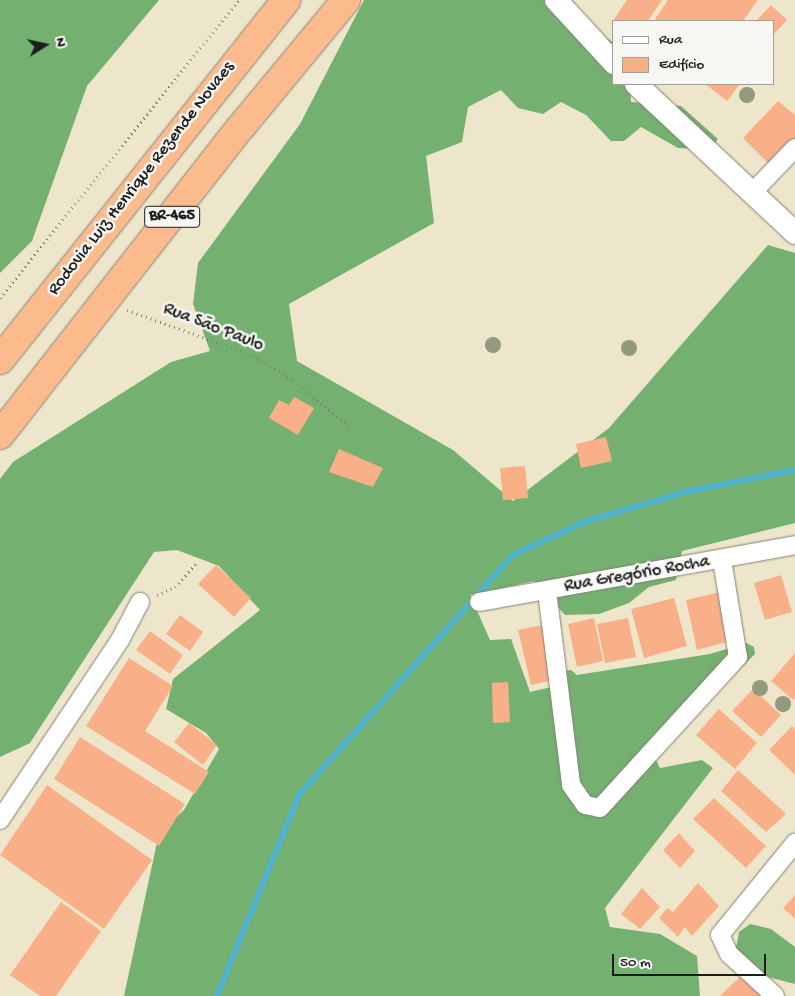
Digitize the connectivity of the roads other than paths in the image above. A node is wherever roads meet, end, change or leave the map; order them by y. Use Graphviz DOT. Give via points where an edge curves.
graph roads {
  1 [pos="286,0"];
  2 [pos="346,0"];
  3 [pos="556,0"];
  4 [pos="612,61"];
  5 [pos="637,85"];
  6 [pos="795,148"];
  7 [pos="753,192"];
  8 [pos="795,233"];
  9 [pos="0,360"];
  10 [pos="0,436"];
  11 [pos="795,545"];
  12 [pos="722,560"];
  13 [pos="547,591"];
  14 [pos="140,602"];
  15 [pos="479,602"];
  16 [pos="0,820"];
  17 [pos="795,843"];
  18 [pos="776,996"];
  1 -- 9 [label="highway, Rodovia Luiz Henrique Rezende Novaes / BR-465"];
  2 -- 10 [label="highway, BR-465"];
  3 -- 4 [label="street"];
  5 -- 7 [label="street"];
  6 -- 7 [label="street"];
  7 -- 8 [label="street"];
  11 -- 12 [label="street, Rua Gregório Rocha"];
  12 -- 13 [label="street, Rua Gregório Rocha"];
  12 -- 13 [label="street" via="738,657 600,808 584,805 571,786"];
  13 -- 15 [label="street, Rua Gregório Rocha"];
  14 -- 16 [label="street" via="120,640"];
  17 -- 18 [label="street" via="725,926 721,944"];
}
